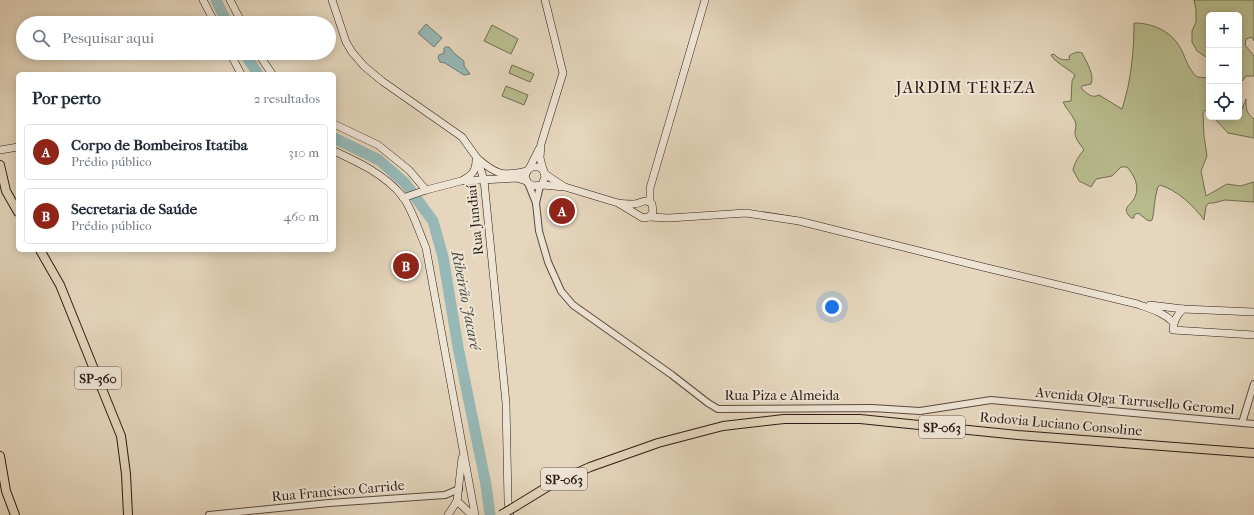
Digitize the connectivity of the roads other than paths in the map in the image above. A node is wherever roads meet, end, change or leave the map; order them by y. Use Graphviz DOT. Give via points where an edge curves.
graph roads {
  1 [pos="203,0"];
  2 [pos="230,0"];
  3 [pos="332,0"];
  4 [pos="545,0"];
  5 [pos="705,0"];
  6 [pos="211,16"];
  7 [pos="238,16"];
  8 [pos="234,60"];
  9 [pos="263,60"];
  10 [pos="240,72"];
  11 [pos="271,72"];
  12 [pos="336,125"];
  13 [pos="541,144"];
  14 [pos="16,147"];
  15 [pos="0,150"];
  16 [pos="336,151"];
  17 [pos="477,158"];
  18 [pos="0,165"];
  19 [pos="528,170"];
  20 [pos="544,173"];
  21 [pos="484,180"];
  22 [pos="461,181"];
  23 [pos="527,182"];
  24 [pos="541,186"];
  25 [pos="565,187"];
  26 [pos="650,188"];
  27 [pos="424,190"];
  28 [pos="406,196"];
  29 [pos="536,203"];
  30 [pos="618,203"];
  31 [pos="639,203"];
  32 [pos="651,205"];
  33 [pos="16,208"];
  34 [pos="636,213"];
  35 [pos="649,217"];
  36 [pos="669,218"];
  37 [pos="41,252"];
  38 [pos="1138,304"];
  39 [pos="1183,309"];
  40 [pos="1254,312"];
  41 [pos="1173,326"];
  42 [pos="1254,335"];
  43 [pos="1254,384"];
  44 [pos="1014,401"];
  45 [pos="1242,423"];
  46 [pos="1254,424"];
  47 [pos="463,449"];
  48 [pos="1254,453"];
  49 [pos="0,456"];
  50 [pos="459,489"];
  51 [pos="445,495"];
  52 [pos="457,501"];
  53 [pos="14,515"];
  54 [pos="128,515"];
  55 [pos="209,515"];
  56 [pos="448,515"];
  57 [pos="472,515"];
  58 [pos="475,515"];
  59 [pos="501,515"];
  60 [pos="510,515"];
  1 -- 6 [label="main road"];
  2 -- 7 [label="main road"];
  3 -- 17 [label="main road, Rua Jundiaí" via="346,42 364,66 462,137"];
  4 -- 13 [label="main road" via="563,73"];
  5 -- 26 [label="main road"];
  8 -- 10 [label="main road"];
  9 -- 11 [label="main road"];
  12 -- 27 [label="main road" via="378,145 409,170"];
  13 -- 19 [label="main road"];
  13 -- 20 [label="main road" via="540,158"];
  14 -- 15 [label="main road"];
  16 -- 28 [label="main road" via="380,175"];
  17 -- 19 [label="main road" via="486,166 503,174 511,175"];
  17 -- 21 [label="main road, Rua Jundiaí"];
  17 -- 22 [label="main road" via="472,175"];
  18 -- 33 [label="main road" via="6,191"];
  19 -- 20 [label="main road" via="535,167"];
  19 -- 23 [label="main road" via="525,177"];
  20 -- 24 [label="main road"];
  20 -- 25 [label="main road"];
  21 -- 22 [label="main road"];
  21 -- 23 [label="main road" via="518,178"];
  21 -- 60 [label="main road, Rua Jundiaí" via="506,403"];
  22 -- 27 [label="main road"];
  23 -- 24 [label="main road"];
  23 -- 29 [label="street"];
  24 -- 25 [label="main road"];
  24 -- 29 [label="street"];
  25 -- 30 [label="main road"];
  26 -- 31 [label="main road"];
  26 -- 32 [label="main road"];
  27 -- 28 [label="main road"];
  28 -- 47 [label="main road" via="426,248"];
  29 -- 44 [label="street, Rua Piza e Almeida" via="539,231 548,262 561,291 573,305 718,409 872,408 920,411 992,400"];
  30 -- 31 [label="main road"];
  30 -- 34 [label="main road"];
  31 -- 32 [label="main road"];
  31 -- 34 [label="main road"];
  32 -- 35 [label="main road" via="653,212"];
  32 -- 36 [label="main road"];
  34 -- 35 [label="main road" via="644,218"];
  35 -- 36 [label="main road"];
  36 -- 38 [label="main road" via="746,213 799,221"];
  37 -- 54 [label="main road, SP-360" via="60,284 121,436"];
  38 -- 39 [label="main road"];
  38 -- 41 [label="main road" via="1167,316"];
  39 -- 40 [label="main road"];
  39 -- 41 [label="main road"];
  41 -- 42 [label="main road"];
  43 -- 45 [label="street"];
  44 -- 45 [label="street, Avenida Olga Tarrusello Geromel"];
  45 -- 46 [label="street, Avenida Olga Tarrusello Geromel"];
  47 -- 50 [label="main road"];
  47 -- 58 [label="main road"];
  48 -- 59 [label="main road, Rodovia Luciano Consoline / SP-063, bridge" via="1018,435 860,419 784,419 723,426 652,445 552,484"];
  49 -- 53 [label="main road" via="6,491"];
  50 -- 51 [label="street, Rua Francisco Carride"];
  50 -- 52 [label="main road"];
  51 -- 52 [label="street"];
  51 -- 55 [label="street, Rua Francisco Carride"];
  52 -- 56 [label="main road"];
  52 -- 57 [label="main road"];
}
